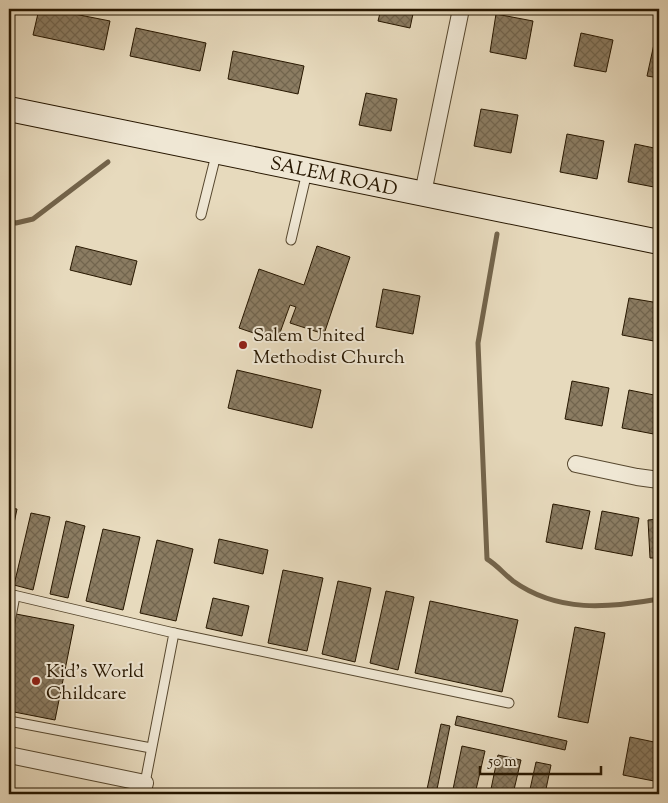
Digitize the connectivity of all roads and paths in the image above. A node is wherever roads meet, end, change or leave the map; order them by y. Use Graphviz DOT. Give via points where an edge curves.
graph roads {
  1 [pos="461,9"];
  2 [pos="9,109"];
  3 [pos="217,151"];
  4 [pos="307,169"];
  5 [pos="423,193"];
  6 [pos="201,215"];
  7 [pos="291,240"];
  8 [pos="659,242"];
  9 [pos="576,464"];
  10 [pos="659,480"];
  11 [pos="12,595"];
  12 [pos="9,627"];
  13 [pos="174,632"];
  14 [pos="509,703"];
  15 [pos="9,721"];
  16 [pos="151,748"];
  17 [pos="9,755"];
  18 [pos="144,789"];
  1 -- 5 [label="street"];
  2 -- 3 [label="main road, SALEM ROAD"];
  3 -- 4 [label="main road, SALEM ROAD"];
  3 -- 6 [label="lane"];
  4 -- 5 [label="main road, SALEM ROAD"];
  4 -- 7 [label="lane"];
  5 -- 8 [label="main road, SALEM ROAD"];
  9 -- 10 [label="street"];
  11 -- 12 [label="lane"];
  11 -- 13 [label="lane"];
  13 -- 14 [label="lane"];
  13 -- 16 [label="lane"];
  15 -- 16 [label="lane"];
  16 -- 18 [label="lane"];
  17 -- 18 [label="street"];
}
